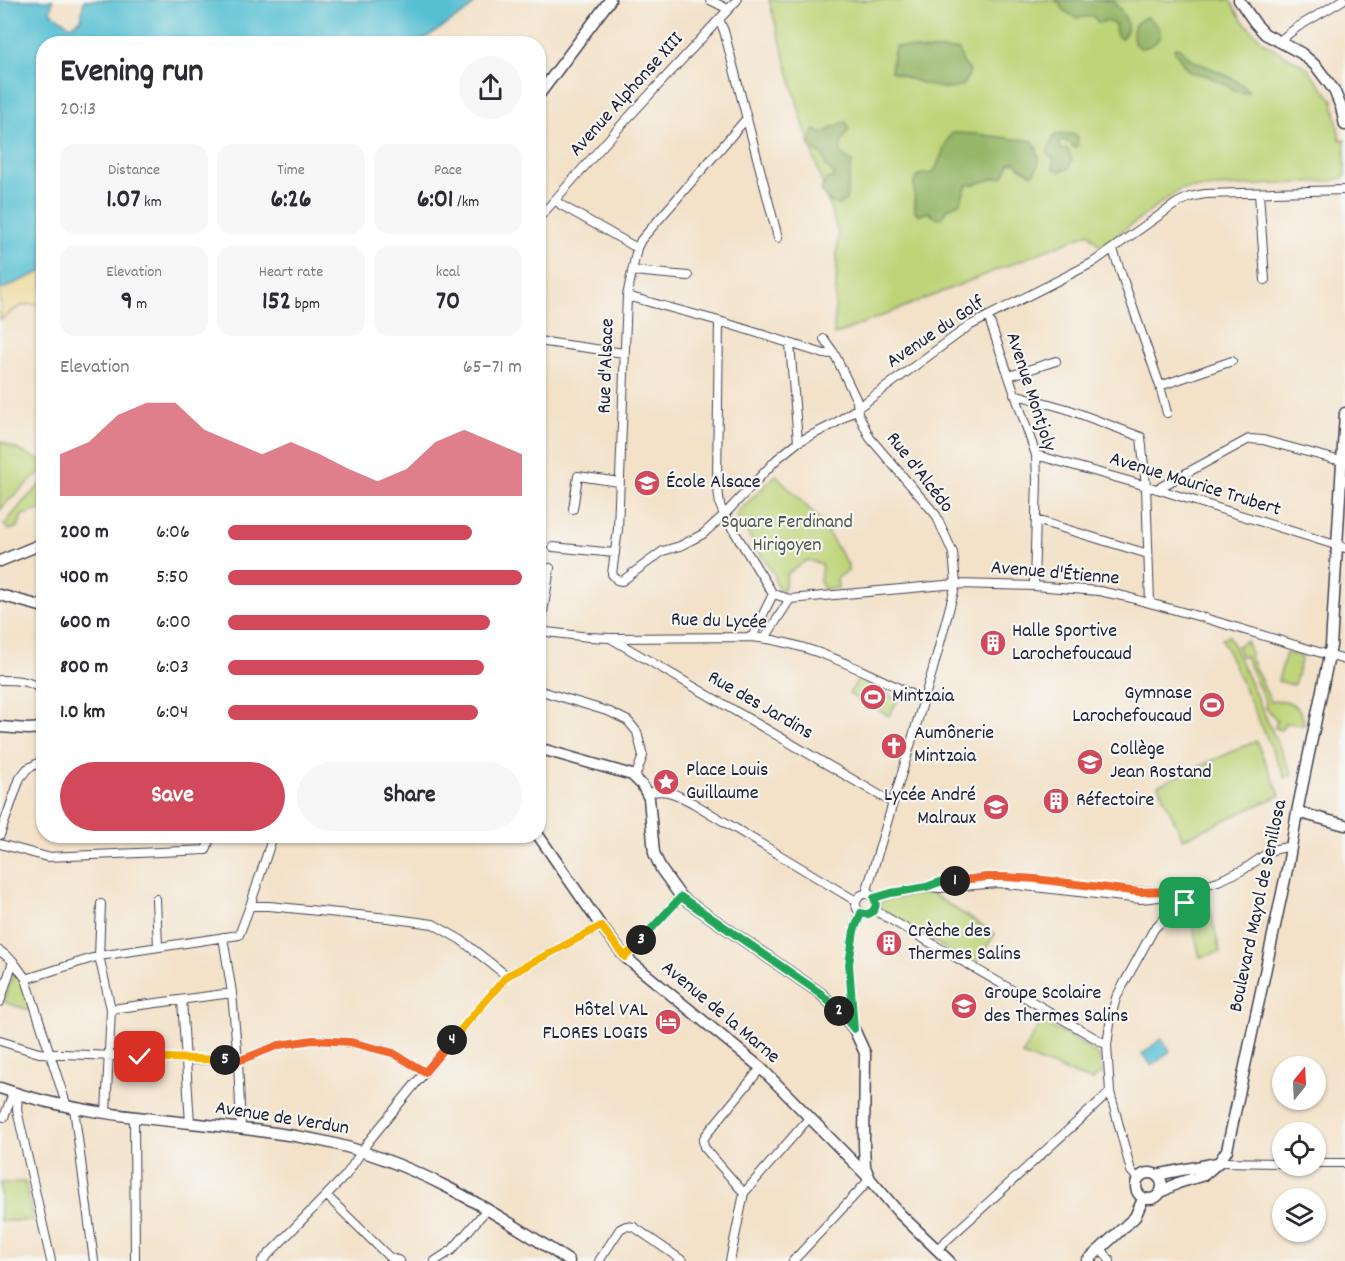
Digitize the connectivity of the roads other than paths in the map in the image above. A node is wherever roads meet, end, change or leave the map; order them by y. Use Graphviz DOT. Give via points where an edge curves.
graph roads {
  1 [pos="610,0"];
  2 [pos="710,0"];
  3 [pos="737,0"];
  4 [pos="1239,0"];
  5 [pos="1343,0"];
  6 [pos="727,10"];
  7 [pos="719,19"];
  8 [pos="1278,42"];
  9 [pos="546,85"];
  10 [pos="747,118"];
  11 [pos="1345,124"];
  12 [pos="1345,190"];
  13 [pos="1259,193"];
  14 [pos="555,200"];
  15 [pos="546,208"];
  16 [pos="778,238"];
  17 [pos="637,248"];
  18 [pos="1113,250"];
  19 [pos="633,271"];
  20 [pos="688,276"];
  21 [pos="1264,280"];
  22 [pos="627,296"];
  23 [pos="988,316"];
  24 [pos="719,321"];
  25 [pos="824,339"];
  26 [pos="546,342"];
  27 [pos="790,344"];
  28 [pos="624,353"];
  29 [pos="834,353"];
  30 [pos="1056,361"];
  31 [pos="1232,361"];
  32 [pos="1009,376"];
  33 [pos="1160,386"];
  34 [pos="1014,394"];
  35 [pos="859,407"];
  36 [pos="1167,413"];
  37 [pos="1345,413"];
  38 [pos="798,442"];
  39 [pos="1036,455"];
  40 [pos="1344,462"];
  41 [pos="620,482"];
  42 [pos="1146,486"];
  43 [pos="1157,489"];
  44 [pos="573,509"];
  45 [pos="724,515"];
  46 [pos="1036,520"];
  47 [pos="36,546"];
  48 [pos="1341,547"];
  49 [pos="553,548"];
  50 [pos="615,553"];
  51 [pos="1148,554"];
  52 [pos="0,561"];
  53 [pos="550,568"];
  54 [pos="617,580"];
  55 [pos="956,584"];
  56 [pos="1034,586"];
  57 [pos="546,591"];
  58 [pos="773,594"];
  59 [pos="0,595"];
  60 [pos="790,599"];
  61 [pos="1150,603"];
  62 [pos="36,605"];
  63 [pos="546,632"];
  64 [pos="752,637"];
  65 [pos="610,638"];
  66 [pos="765,638"];
  67 [pos="1329,656"];
  68 [pos="1345,660"];
  69 [pos="0,680"];
  70 [pos="36,685"];
  71 [pos="546,692"];
  72 [pos="923,700"];
  73 [pos="0,727"];
  74 [pos="36,728"];
  75 [pos="546,750"];
  76 [pos="36,765"];
  77 [pos="633,776"];
  78 [pos="646,793"];
  79 [pos="893,802"];
  80 [pos="1297,812"];
  81 [pos="1345,825"];
  82 [pos="0,835"];
  83 [pos="208,843"];
  84 [pos="271,843"];
  85 [pos="544,843"];
  86 [pos="0,844"];
  87 [pos="1292,846"];
  88 [pos="1190,890"];
  89 [pos="866,893"];
  90 [pos="681,897"];
  91 [pos="874,898"];
  92 [pos="156,899"];
  93 [pos="856,901"];
  94 [pos="101,904"];
  95 [pos="250,906"];
  96 [pos="874,910"];
  97 [pos="861,913"];
  98 [pos="601,926"];
  99 [pos="224,937"];
  100 [pos="158,947"];
  101 [pos="0,951"];
  102 [pos="99,956"];
  103 [pos="625,957"];
  104 [pos="14,961"];
  105 [pos="507,976"];
  106 [pos="26,979"];
  107 [pos="232,993"];
  108 [pos="182,1000"];
  109 [pos="0,1002"];
  110 [pos="111,1010"];
  111 [pos="854,1029"];
  112 [pos="0,1041"];
  113 [pos="1107,1045"];
  114 [pos="51,1053"];
  115 [pos="109,1055"];
  116 [pos="187,1059"];
  117 [pos="238,1061"];
  118 [pos="761,1068"];
  119 [pos="425,1072"];
  120 [pos="0,1088"];
  121 [pos="1110,1092"];
  122 [pos="18,1094"];
  123 [pos="71,1107"];
  124 [pos="17,1110"];
  125 [pos="106,1113"];
  126 [pos="2,1118"];
  127 [pos="134,1118"];
  128 [pos="809,1118"];
  129 [pos="190,1123"];
  130 [pos="241,1128"];
  131 [pos="864,1145"];
  132 [pos="362,1152"];
  133 [pos="845,1154"];
  134 [pos="1219,1162"];
  135 [pos="1272,1163"];
  136 [pos="1326,1163"];
  137 [pos="1345,1163"];
  138 [pos="1156,1175"];
  139 [pos="870,1179"];
  140 [pos="1137,1179"];
  141 [pos="1161,1192"];
  142 [pos="744,1193"];
  143 [pos="327,1196"];
  144 [pos="1143,1199"];
  145 [pos="487,1209"];
  146 [pos="937,1248"];
  147 [pos="1101,1248"];
  148 [pos="51,1261"];
  149 [pos="94,1261"];
  150 [pos="135,1261"];
  151 [pos="262,1261"];
  152 [pos="400,1261"];
  153 [pos="435,1261"];
  154 [pos="569,1261"];
  155 [pos="599,1261"];
  156 [pos="683,1261"];
  157 [pos="730,1261"];
  158 [pos="793,1261"];
  159 [pos="948,1261"];
  160 [pos="1087,1261"];
  161 [pos="1110,1261"];
  1 -- 9 [label="main road"];
  2 -- 6 [label="street"];
  3 -- 6 [label="street, Avenue Alphonse XIII"];
  4 -- 8 [label="main road" via="1265,34"];
  5 -- 8 [label="street"];
  6 -- 7 [label="street, Avenue Alphonse XIII"];
  7 -- 10 [label="street"];
  7 -- 14 [label="street, Avenue Alphonse XIII"];
  8 -- 11 [label="main road" via="1316,66 1334,90"];
  10 -- 16 [label="street"];
  10 -- 17 [label="street"];
  12 -- 13 [label="street, Avenue du Golf"];
  13 -- 18 [label="street, Avenue du Golf" via="1190,197"];
  13 -- 21 [label="street"];
  14 -- 15 [label="street, Avenue Alphonse XIII"];
  14 -- 17 [label="street"];
  17 -- 19 [label="street, Rue d'Alsace"];
  18 -- 23 [label="street, Avenue du Golf"];
  18 -- 33 [label="street"];
  19 -- 20 [label="street"];
  19 -- 22 [label="street, Rue d'Alsace"];
  22 -- 24 [label="street"];
  22 -- 28 [label="street, Rue d'Alsace"];
  23 -- 32 [label="street, Avenue Montjoly"];
  23 -- 35 [label="street, Avenue du Golf"];
  24 -- 27 [label="street"];
  24 -- 45 [label="street" via="717,481"];
  25 -- 29 [label="street, Rue d'Alcédo"];
  26 -- 28 [label="street"];
  27 -- 29 [label="street"];
  27 -- 38 [label="street"];
  28 -- 41 [label="street, Rue d'Alsace"];
  29 -- 35 [label="street, Rue d'Alcédo"];
  30 -- 32 [label="street"];
  31 -- 33 [label="street"];
  32 -- 34 [label="street, Avenue Montjoly"];
  33 -- 36 [label="street"];
  34 -- 39 [label="street, Avenue Montjoly"];
  34 -- 42 [label="street" via="1141,436"];
  35 -- 38 [label="street, Avenue du Golf"];
  35 -- 55 [label="street, Rue d'Alcédo" via="870,438 936,514 953,553"];
  37 -- 40 [label="main road, Boulevard Mayol de Senillosa"];
  38 -- 45 [label="street, Avenue du Golf"];
  39 -- 42 [label="street, Avenue Maurice Trubert"];
  39 -- 46 [label="street, Avenue Montjoly"];
  40 -- 43 [label="street" via="1249,439"];
  40 -- 48 [label="main road, Boulevard Mayol de Senillosa"];
  41 -- 44 [label="street" via="578,476"];
  41 -- 50 [label="street, Rue d'Alsace"];
  42 -- 43 [label="street, Avenue Maurice Trubert"];
  42 -- 51 [label="street"];
  43 -- 48 [label="street, Avenue Maurice Trubert"];
  45 -- 54 [label="street, Avenue du Golf" via="703,534 663,551 622,581"];
  45 -- 58 [label="street"];
  46 -- 51 [label="street"];
  46 -- 56 [label="street, Avenue Montjoly"];
  47 -- 52 [label="main road"];
  48 -- 67 [label="main road, Boulevard Mayol de Senillosa"];
  49 -- 50 [label="street"];
  50 -- 54 [label="street, Rue d'Alsace" via="612,574"];
  51 -- 61 [label="street"];
  53 -- 57 [label="street"];
  55 -- 56 [label="street, Avenue d'Étienne"];
  55 -- 60 [label="street, Avenue d'Étienne"];
  55 -- 72 [label="street, Rue d'Alcédo"];
  56 -- 61 [label="street, Avenue d'Étienne" via="1099,591"];
  58 -- 60 [label="street, Avenue d'Étienne"];
  58 -- 64 [label="street"];
  59 -- 62 [label="main road"];
  60 -- 66 [label="street"];
  61 -- 67 [label="street, Avenue d'Étienne"];
  63 -- 65 [label="street, Rue du Lycée"];
  64 -- 65 [label="street, Rue du Lycée"];
  64 -- 66 [label="street, Rue du Lycée"];
  65 -- 79 [label="street, Rue des Jardins"];
  66 -- 72 [label="street, Rue du Lycée" via="826,656"];
  67 -- 68 [label="street, Avenue d'Étienne"];
  67 -- 80 [label="main road, Boulevard Mayol de Senillosa"];
  69 -- 70 [label="street"];
  71 -- 77 [label="street" via="628,721 637,732 643,756"];
  72 -- 79 [label="street, Rue d'Alcédo"];
  73 -- 74 [label="main road"];
  75 -- 77 [label="main road"];
  76 -- 82 [label="street" via="20,778"];
  77 -- 78 [label="main road"];
  78 -- 90 [label="main road" via="654,853"];
  78 -- 93 [label="street" via="669,791 693,803"];
  79 -- 89 [label="street, Rue d'Alcédo"];
  80 -- 81 [label="main road"];
  80 -- 87 [label="main road, Boulevard Mayol de Senillosa"];
  83 -- 86 [label="street" via="206,850 47,857"];
  84 -- 95 [label="street"];
  85 -- 98 [label="main road, Avenue de la Marne"];
  87 -- 88 [label="street" via="1272,850 1244,870"];
  87 -- 134 [label="main road, Boulevard Mayol de Senillosa" via="1227,1150"];
  88 -- 91 [label="street" via="1140,892 986,877 940,882"];
  88 -- 113 [label="street" via="1190,900 1170,912 1154,929 1127,976 1116,998"];
  89 -- 91 [label="street"];
  89 -- 93 [label="street"];
  90 -- 103 [label="street"];
  90 -- 111 [label="main road" via="820,993"];
  91 -- 96 [label="street"];
  92 -- 100 [label="street"];
  93 -- 97 [label="street"];
  94 -- 102 [label="street"];
  95 -- 99 [label="street" via="239,935"];
  95 -- 105 [label="street" via="433,924 461,940"];
  96 -- 97 [label="street"];
  96 -- 113 [label="street"];
  97 -- 111 [label="street" via="849,964"];
  98 -- 103 [label="main road, Avenue de la Marne"];
  98 -- 105 [label="street"];
  99 -- 100 [label="street"];
  99 -- 107 [label="street"];
  100 -- 102 [label="street"];
  101 -- 104 [label="street"];
  102 -- 106 [label="street"];
  102 -- 110 [label="street"];
  103 -- 118 [label="main road, Avenue de la Marne"];
  104 -- 106 [label="street"];
  104 -- 109 [label="street"];
  105 -- 119 [label="street"];
  106 -- 114 [label="street"];
  107 -- 108 [label="street"];
  107 -- 117 [label="street"];
  108 -- 110 [label="street"];
  108 -- 116 [label="street"];
  110 -- 115 [label="street"];
  111 -- 131 [label="main road" via="865,1053"];
  112 -- 114 [label="street"];
  113 -- 121 [label="street"];
  114 -- 115 [label="street"];
  114 -- 123 [label="street"];
  115 -- 116 [label="street"];
  115 -- 125 [label="street"];
  116 -- 117 [label="street"];
  116 -- 129 [label="street"];
  117 -- 119 [label="street" via="290,1043 350,1042 393,1053"];
  117 -- 130 [label="street"];
  118 -- 128 [label="main road, Avenue de la Marne"];
  118 -- 142 [label="street" via="703,1140 704,1147"];
  119 -- 132 [label="street"];
  120 -- 122 [label="main road, Avenue de Verdun"];
  121 -- 140 [label="street" via="1131,1171"];
  121 -- 146 [label="street"];
  122 -- 123 [label="main road, Avenue de Verdun"];
  122 -- 124 [label="street"];
  122 -- 126 [label="street" via="12,1096"];
  123 -- 125 [label="main road, Avenue de Verdun"];
  123 -- 149 [label="street"];
  124 -- 126 [label="street"];
  124 -- 148 [label="street"];
  125 -- 127 [label="main road, Avenue de Verdun"];
  127 -- 129 [label="main road, Avenue de Verdun"];
  127 -- 150 [label="street"];
  128 -- 133 [label="main road, Avenue de la Marne"];
  128 -- 142 [label="street"];
  129 -- 130 [label="main road, Avenue de Verdun"];
  130 -- 132 [label="main road, Avenue de Verdun" via="317,1140"];
  131 -- 133 [label="main road" via="859,1152"];
  131 -- 139 [label="main road"];
  132 -- 143 [label="street"];
  132 -- 145 [label="main road, Avenue de Verdun" via="437,1182"];
  133 -- 139 [label="main road, Avenue de la Marne"];
  134 -- 135 [label="street"];
  134 -- 138 [label="main road"];
  134 -- 141 [label="main road" via="1204,1175"];
  136 -- 137 [label="street"];
  138 -- 140 [label="main road" via="1148,1173"];
  138 -- 141 [label="main road" via="1162,1184"];
  139 -- 146 [label="main road, Avenue de la Marne"];
  139 -- 158 [label="street"];
  140 -- 144 [label="main road" via="1136,1190"];
  141 -- 144 [label="main road" via="1152,1200"];
  142 -- 157 [label="street"];
  143 -- 151 [label="street"];
  143 -- 152 [label="street" via="389,1257"];
  144 -- 147 [label="main road" via="1135,1217"];
  145 -- 153 [label="street" via="452,1250"];
  145 -- 154 [label="main road, Avenue de Verdun"];
  146 -- 159 [label="main road, Avenue de la Marne"];
  147 -- 160 [label="main road"];
  147 -- 161 [label="street"];
  155 -- 156 [label="street" via="620,1228 630,1226"];
}
